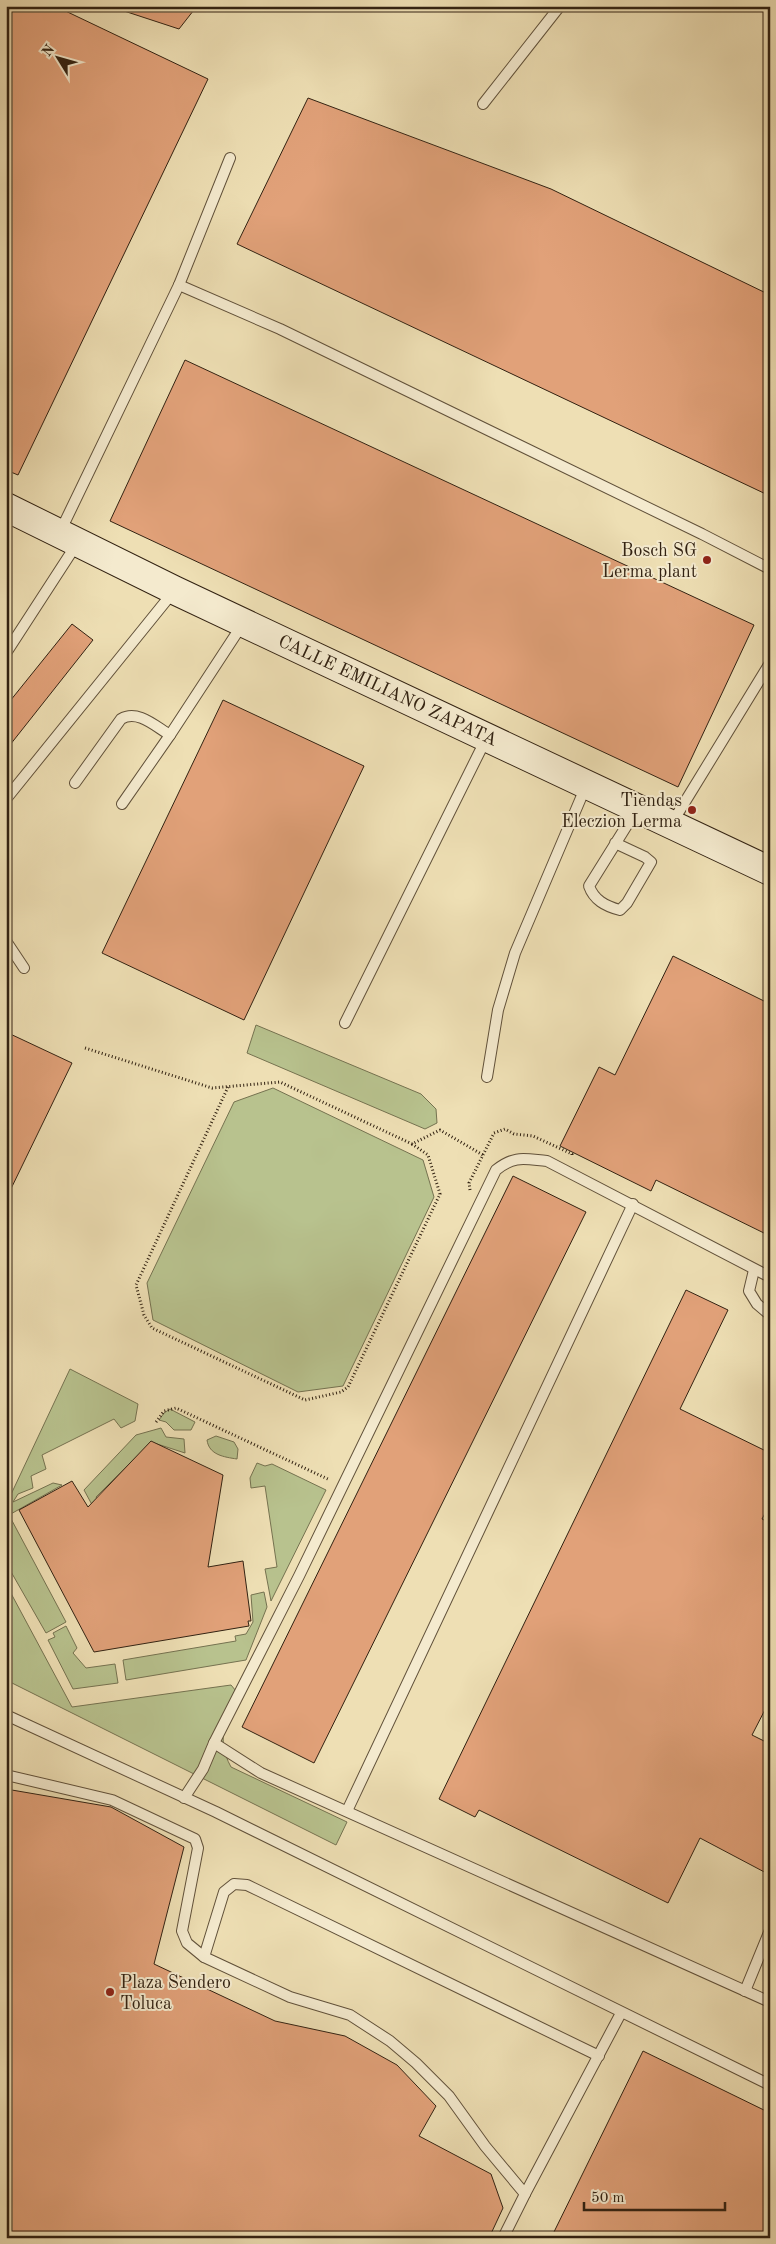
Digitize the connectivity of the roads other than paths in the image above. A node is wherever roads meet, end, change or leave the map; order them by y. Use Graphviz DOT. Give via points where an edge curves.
graph roads {
  1 [pos="560,6"];
  2 [pos="483,104"];
  3 [pos="230,158"];
  4 [pos="179,285"];
  5 [pos="6,507"];
  6 [pos="69,537"];
  7 [pos="770,569"];
  8 [pos="174,590"];
  9 [pos="244,622"];
  10 [pos="6,653"];
  11 [pos="770,663"];
  12 [pos="170,735"];
  13 [pos="487,737"];
  14 [pos="75,783"];
  15 [pos="587,785"];
  16 [pos="6,798"];
  17 [pos="122,804"];
  18 [pos="637,808"];
  19 [pos="672,824"];
  20 [pos="616,843"];
  21 [pos="770,871"];
  22 [pos="6,941"];
  23 [pos="24,968"];
  24 [pos="345,1023"];
  25 [pos="487,1077"];
  26 [pos="633,1204"];
  27 [pos="754,1270"];
  28 [pos="770,1277"];
  29 [pos="770,1315"];
  30 [pos="6,1716"];
  31 [pos="214,1743"];
  32 [pos="6,1775"];
  33 [pos="184,1798"];
  34 [pos="347,1811"];
  35 [pos="770,1930"];
  36 [pos="204,1957"];
  37 [pos="745,1991"];
  38 [pos="770,2002"];
  39 [pos="621,2013"];
  40 [pos="599,2056"];
  41 [pos="770,2085"];
  42 [pos="525,2194"];
  43 [pos="504,2238"];
  1 -- 2 [label="lane"];
  3 -- 4 [label="lane"];
  4 -- 6 [label="lane"];
  4 -- 7 [label="lane" via="280,329"];
  5 -- 6 [label="street, CALLE EMILIANO ZAPATA"];
  6 -- 8 [label="street, CALLE EMILIANO ZAPATA"];
  6 -- 10 [label="lane"];
  8 -- 9 [label="street, CALLE EMILIANO ZAPATA"];
  8 -- 16 [label="lane"];
  9 -- 12 [label="lane"];
  9 -- 13 [label="street, CALLE EMILIANO ZAPATA"];
  11 -- 19 [label="lane"];
  12 -- 14 [label="lane" via="140,716 126,716"];
  12 -- 17 [label="lane"];
  13 -- 15 [label="street, CALLE EMILIANO ZAPATA"];
  13 -- 24 [label="lane"];
  15 -- 18 [label="street, CALLE EMILIANO ZAPATA"];
  15 -- 25 [label="lane" via="515,953 498,1010"];
  18 -- 19 [label="street, CALLE EMILIANO ZAPATA"];
  18 -- 20 [label="lane"];
  19 -- 21 [label="street, CALLE EMILIANO ZAPATA"];
  20 -- 20 [label="lane" via="589,886 593,896 608,907 620,910 651,862"];
  22 -- 23 [label="lane"];
  26 -- 27 [label="lane"];
  26 -- 31 [label="lane" via="547,1161 509,1160 492,1174 299,1576"];
  26 -- 34 [label="lane"];
  27 -- 28 [label="lane"];
  27 -- 29 [label="lane" via="749,1291 757,1304"];
  30 -- 33 [label="lane"];
  31 -- 33 [label="lane" via="203,1769"];
  31 -- 34 [label="lane" via="261,1773"];
  32 -- 36 [label="lane" via="112,1800 195,1839 198,1848 182,1931 187,1943"];
  33 -- 39 [label="lane"];
  34 -- 37 [label="lane"];
  35 -- 37 [label="lane"];
  36 -- 40 [label="lane" via="224,1892 234,1884 247,1885"];
  36 -- 42 [label="lane" via="290,1997 350,2015 390,2041 449,2096"];
  37 -- 38 [label="lane"];
  39 -- 40 [label="lane"];
  39 -- 41 [label="lane"];
  40 -- 42 [label="lane"];
  42 -- 43 [label="lane"];
}
